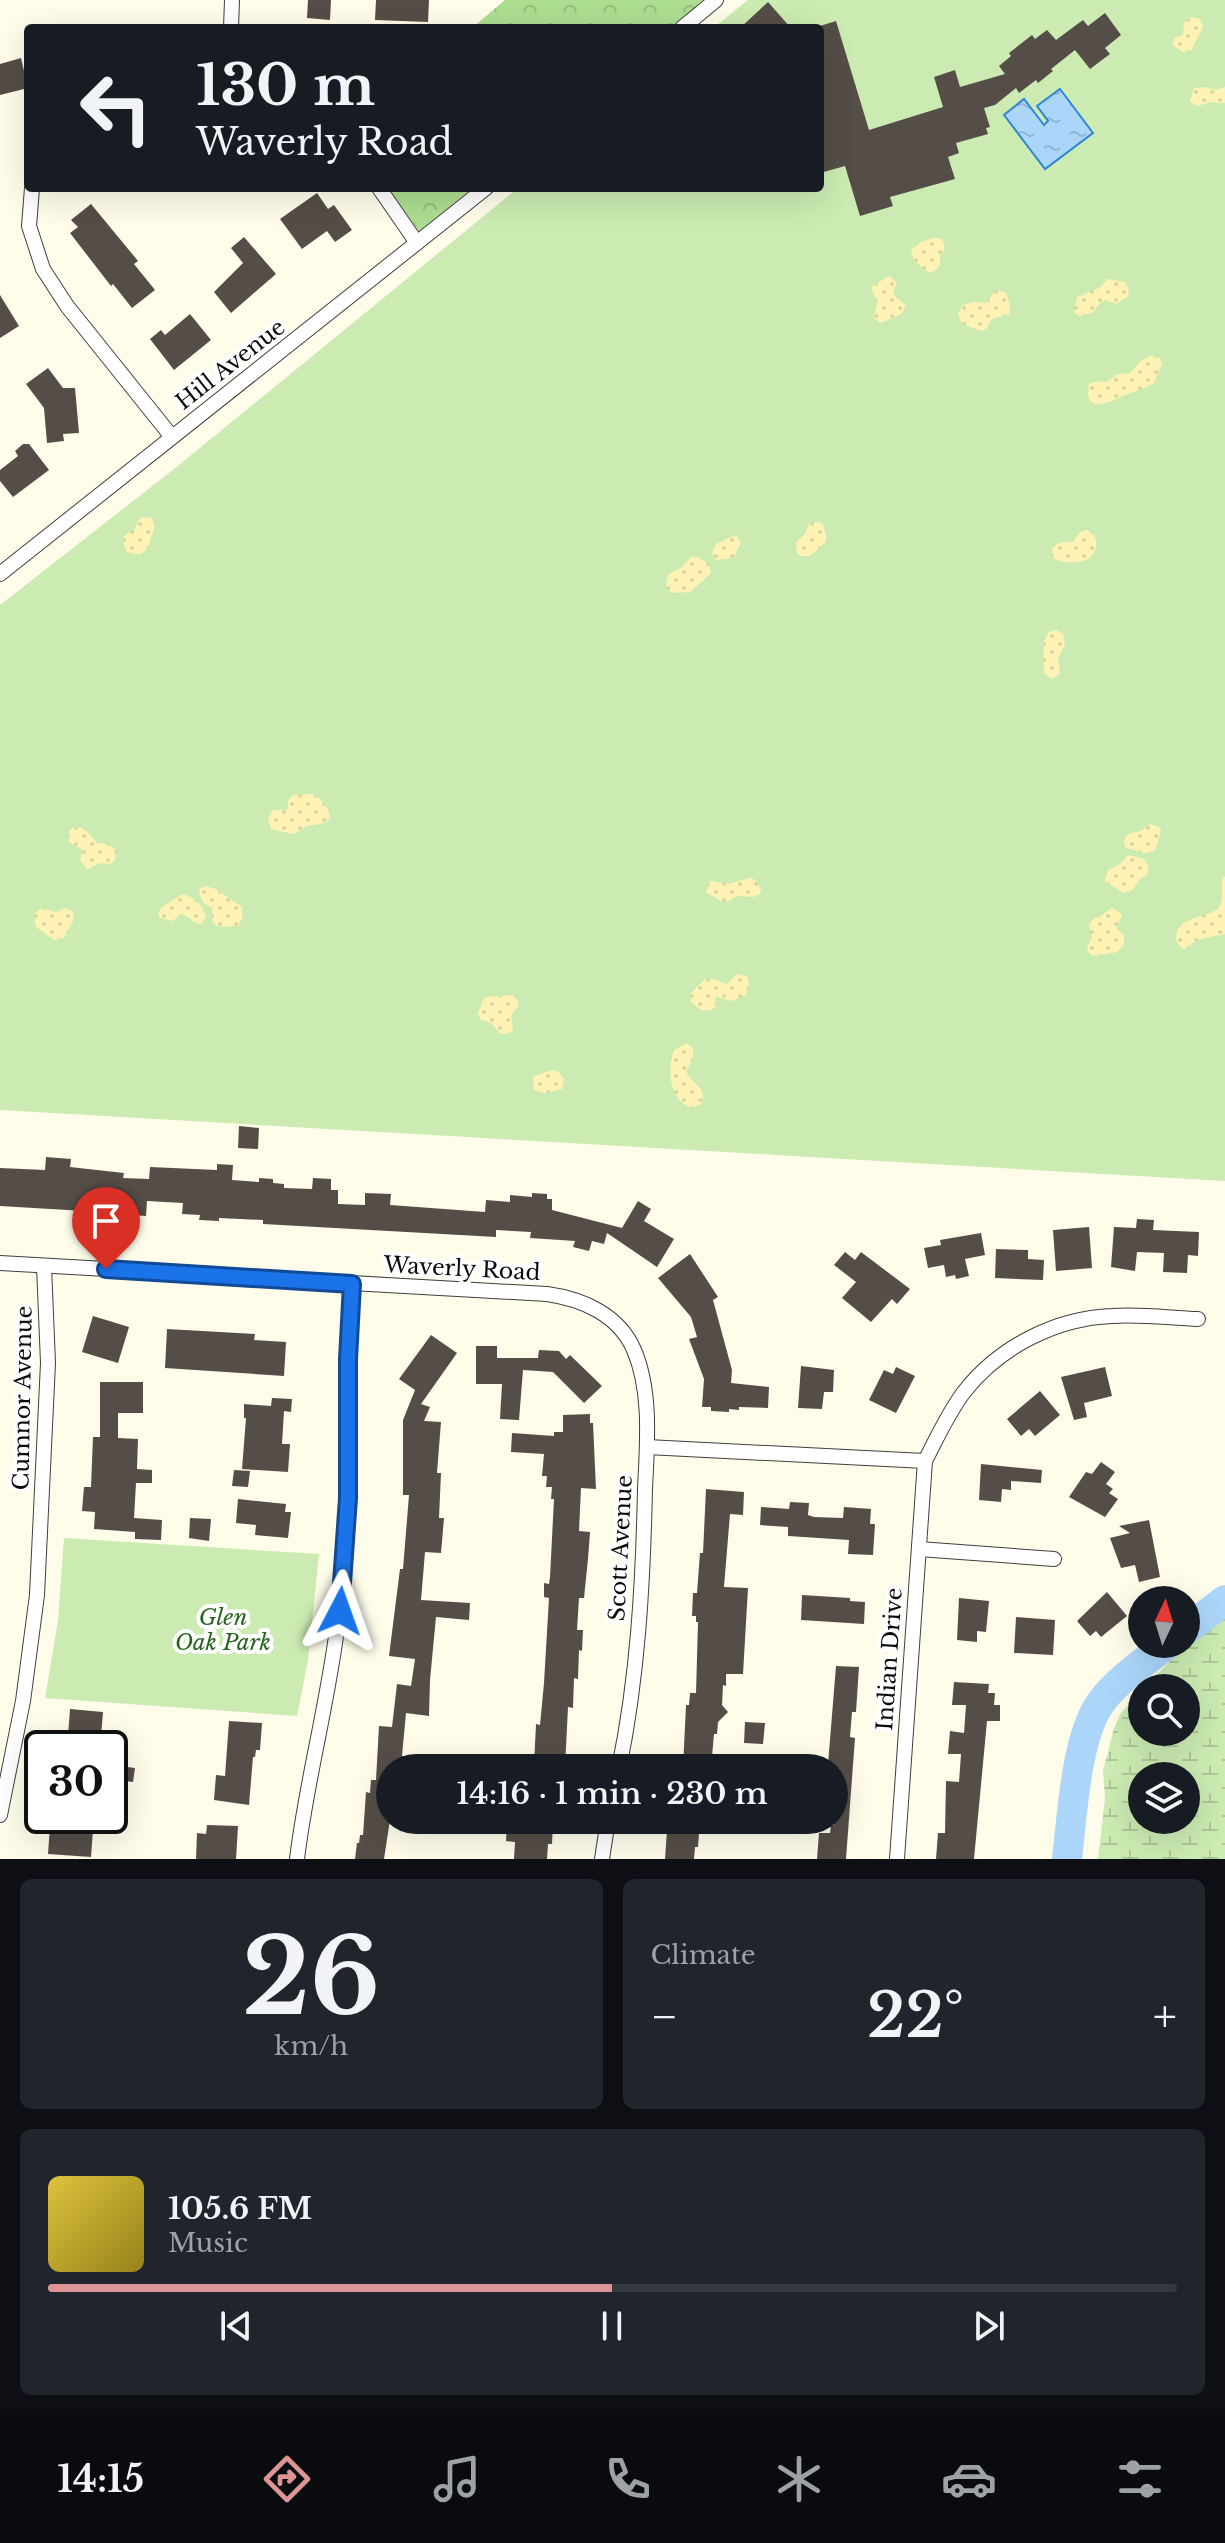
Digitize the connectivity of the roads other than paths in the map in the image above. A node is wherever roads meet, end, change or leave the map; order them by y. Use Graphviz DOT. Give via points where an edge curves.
graph roads {
  1 [pos="232,0"];
  2 [pos="716,0"];
  3 [pos="231,24"];
  4 [pos="687,24"];
  5 [pos="32,192"];
  6 [pos="382,192"];
  7 [pos="481,192"];
  8 [pos="417,243"];
  9 [pos="172,437"];
  10 [pos="0,574"];
  11 [pos="0,1263"];
  12 [pos="44,1266"];
  13 [pos="352,1284"];
  14 [pos="1198,1319"];
  15 [pos="624,1332"];
  16 [pos="647,1447"];
  17 [pos="925,1461"];
  18 [pos="919,1549"];
  19 [pos="1054,1559"];
  20 [pos="621,1754"];
  21 [pos="0,1815"];
  22 [pos="606,1834"];
  23 [pos="297,1859"];
  24 [pos="602,1859"];
  25 [pos="897,1859"];
  1 -- 3 [label="street"];
  2 -- 4 [label="street"];
  5 -- 9 [label="street" via="29,226 43,269"];
  6 -- 8 [label="street"];
  7 -- 8 [label="street, Hill Avenue"];
  8 -- 9 [label="street, Hill Avenue"];
  9 -- 10 [label="street, Hill Avenue"];
  11 -- 12 [label="street, Waverly Road"];
  12 -- 13 [label="street, Waverly Road"];
  12 -- 21 [label="street, Cumnor Avenue" via="48,1363 37,1595"];
  13 -- 15 [label="street, Waverly Road" via="563,1296 594,1308"];
  13 -- 23 [label="street" via="340,1611"];
  14 -- 17 [label="street" via="1093,1317 1030,1338 984,1370 964,1393"];
  15 -- 16 [label="street, Scott Avenue" via="641,1370"];
  16 -- 17 [label="street"];
  16 -- 20 [label="street, Scott Avenue" via="643,1575"];
  17 -- 18 [label="street, Indian Drive"];
  18 -- 19 [label="street"];
  18 -- 25 [label="street, Indian Drive"];
  22 -- 24 [label="street"];
}
